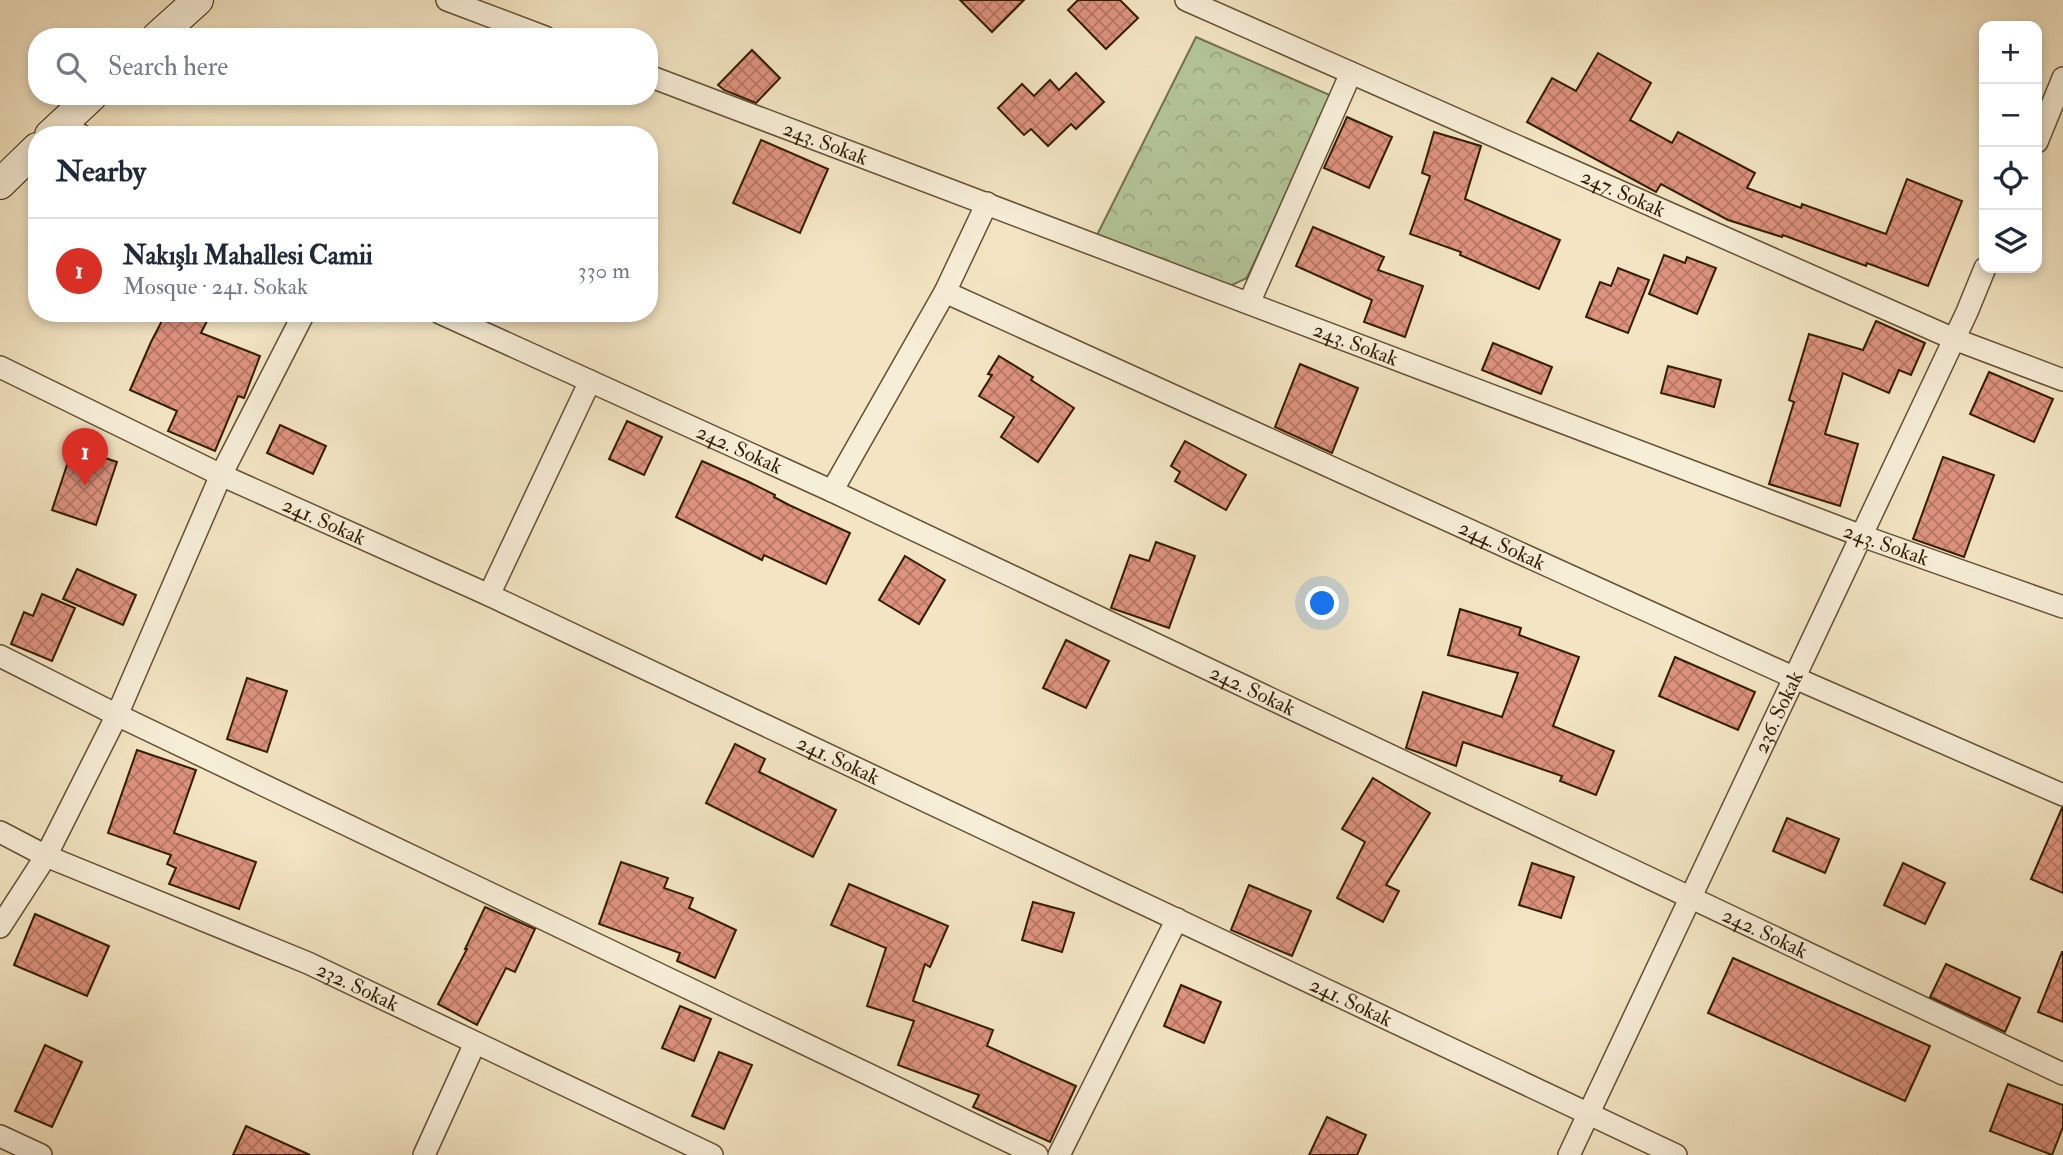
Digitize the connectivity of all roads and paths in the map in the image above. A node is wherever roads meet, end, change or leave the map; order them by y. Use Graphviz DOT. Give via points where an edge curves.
graph roads {
  1 [pos="198,0"];
  2 [pos="447,0"];
  3 [pos="1186,0"];
  4 [pos="168,28"];
  5 [pos="521,28"];
  6 [pos="1351,73"];
  7 [pos="2063,78"];
  8 [pos="658,79"];
  9 [pos="85,105"];
  10 [pos="68,126"];
  11 [pos="2042,130"];
  12 [pos="28,157"];
  13 [pos="0,184"];
  14 [pos="987,203"];
  15 [pos="1983,273"];
  16 [pos="946,292"];
  17 [pos="1249,303"];
  18 [pos="299,322"];
  19 [pos="460,322"];
  20 [pos="1954,339"];
  21 [pos="0,367"];
  22 [pos="2063,380"];
  23 [pos="590,381"];
  24 [pos="222,475"];
  25 [pos="832,491"];
  26 [pos="1862,536"];
  27 [pos="489,595"];
  28 [pos="2063,607"];
  29 [pos="0,656"];
  30 [pos="1795,678"];
  31 [pos="117,715"];
  32 [pos="2063,795"];
  33 [pos="0,832"];
  34 [pos="46,856"];
  35 [pos="1691,900"];
  36 [pos="1177,919"];
  37 [pos="0,927"];
  38 [pos="475,1043"];
  39 [pos="2063,1074"];
  40 [pos="1589,1114"];
  41 [pos="2,1141"];
  42 [pos="41,1155"];
  43 [pos="424,1155"];
  44 [pos="712,1155"];
  45 [pos="1037,1155"];
  46 [pos="1059,1155"];
  47 [pos="1569,1155"];
  48 [pos="1676,1155"];
  1 -- 4 [label="main road"];
  2 -- 5 [label="street"];
  3 -- 6 [label="street, 247. Sokak"];
  6 -- 17 [label="street"];
  6 -- 20 [label="street, 247. Sokak"];
  7 -- 11 [label="street"];
  8 -- 14 [label="street, 243. Sokak"];
  9 -- 10 [label="main road"];
  12 -- 13 [label="main road"];
  14 -- 16 [label="street"];
  14 -- 17 [label="street, 243. Sokak"];
  15 -- 20 [label="street, 236. Sokak"];
  16 -- 25 [label="street"];
  16 -- 30 [label="street, 244. Sokak"];
  17 -- 26 [label="street, 243. Sokak"];
  18 -- 24 [label="street"];
  19 -- 23 [label="street, 242. Sokak"];
  20 -- 22 [label="street, 247. Sokak"];
  20 -- 26 [label="street, 236. Sokak"];
  21 -- 24 [label="street, 241. Sokak"];
  23 -- 25 [label="street, 242. Sokak"];
  23 -- 27 [label="street"];
  24 -- 27 [label="street, 241. Sokak"];
  24 -- 31 [label="street"];
  25 -- 35 [label="street, 242. Sokak"];
  26 -- 28 [label="street, 243. Sokak"];
  26 -- 30 [label="street, 236. Sokak"];
  27 -- 36 [label="street, 241. Sokak"];
  29 -- 31 [label="street"];
  30 -- 32 [label="street, 244. Sokak"];
  30 -- 35 [label="street, 236. Sokak"];
  31 -- 34 [label="street"];
  31 -- 45 [label="street"];
  33 -- 34 [label="street, 232. Sokak"];
  34 -- 37 [label="street"];
  34 -- 38 [label="street, 232. Sokak" via="308,963"];
  35 -- 39 [label="street, 242. Sokak"];
  35 -- 40 [label="street, 236. Sokak"];
  36 -- 40 [label="street, 241. Sokak"];
  36 -- 46 [label="street"];
  38 -- 43 [label="street"];
  38 -- 44 [label="street, 232. Sokak"];
  40 -- 47 [label="street, 236. Sokak"];
  40 -- 48 [label="street, 241. Sokak"];
  41 -- 42 [label="street"];
}
